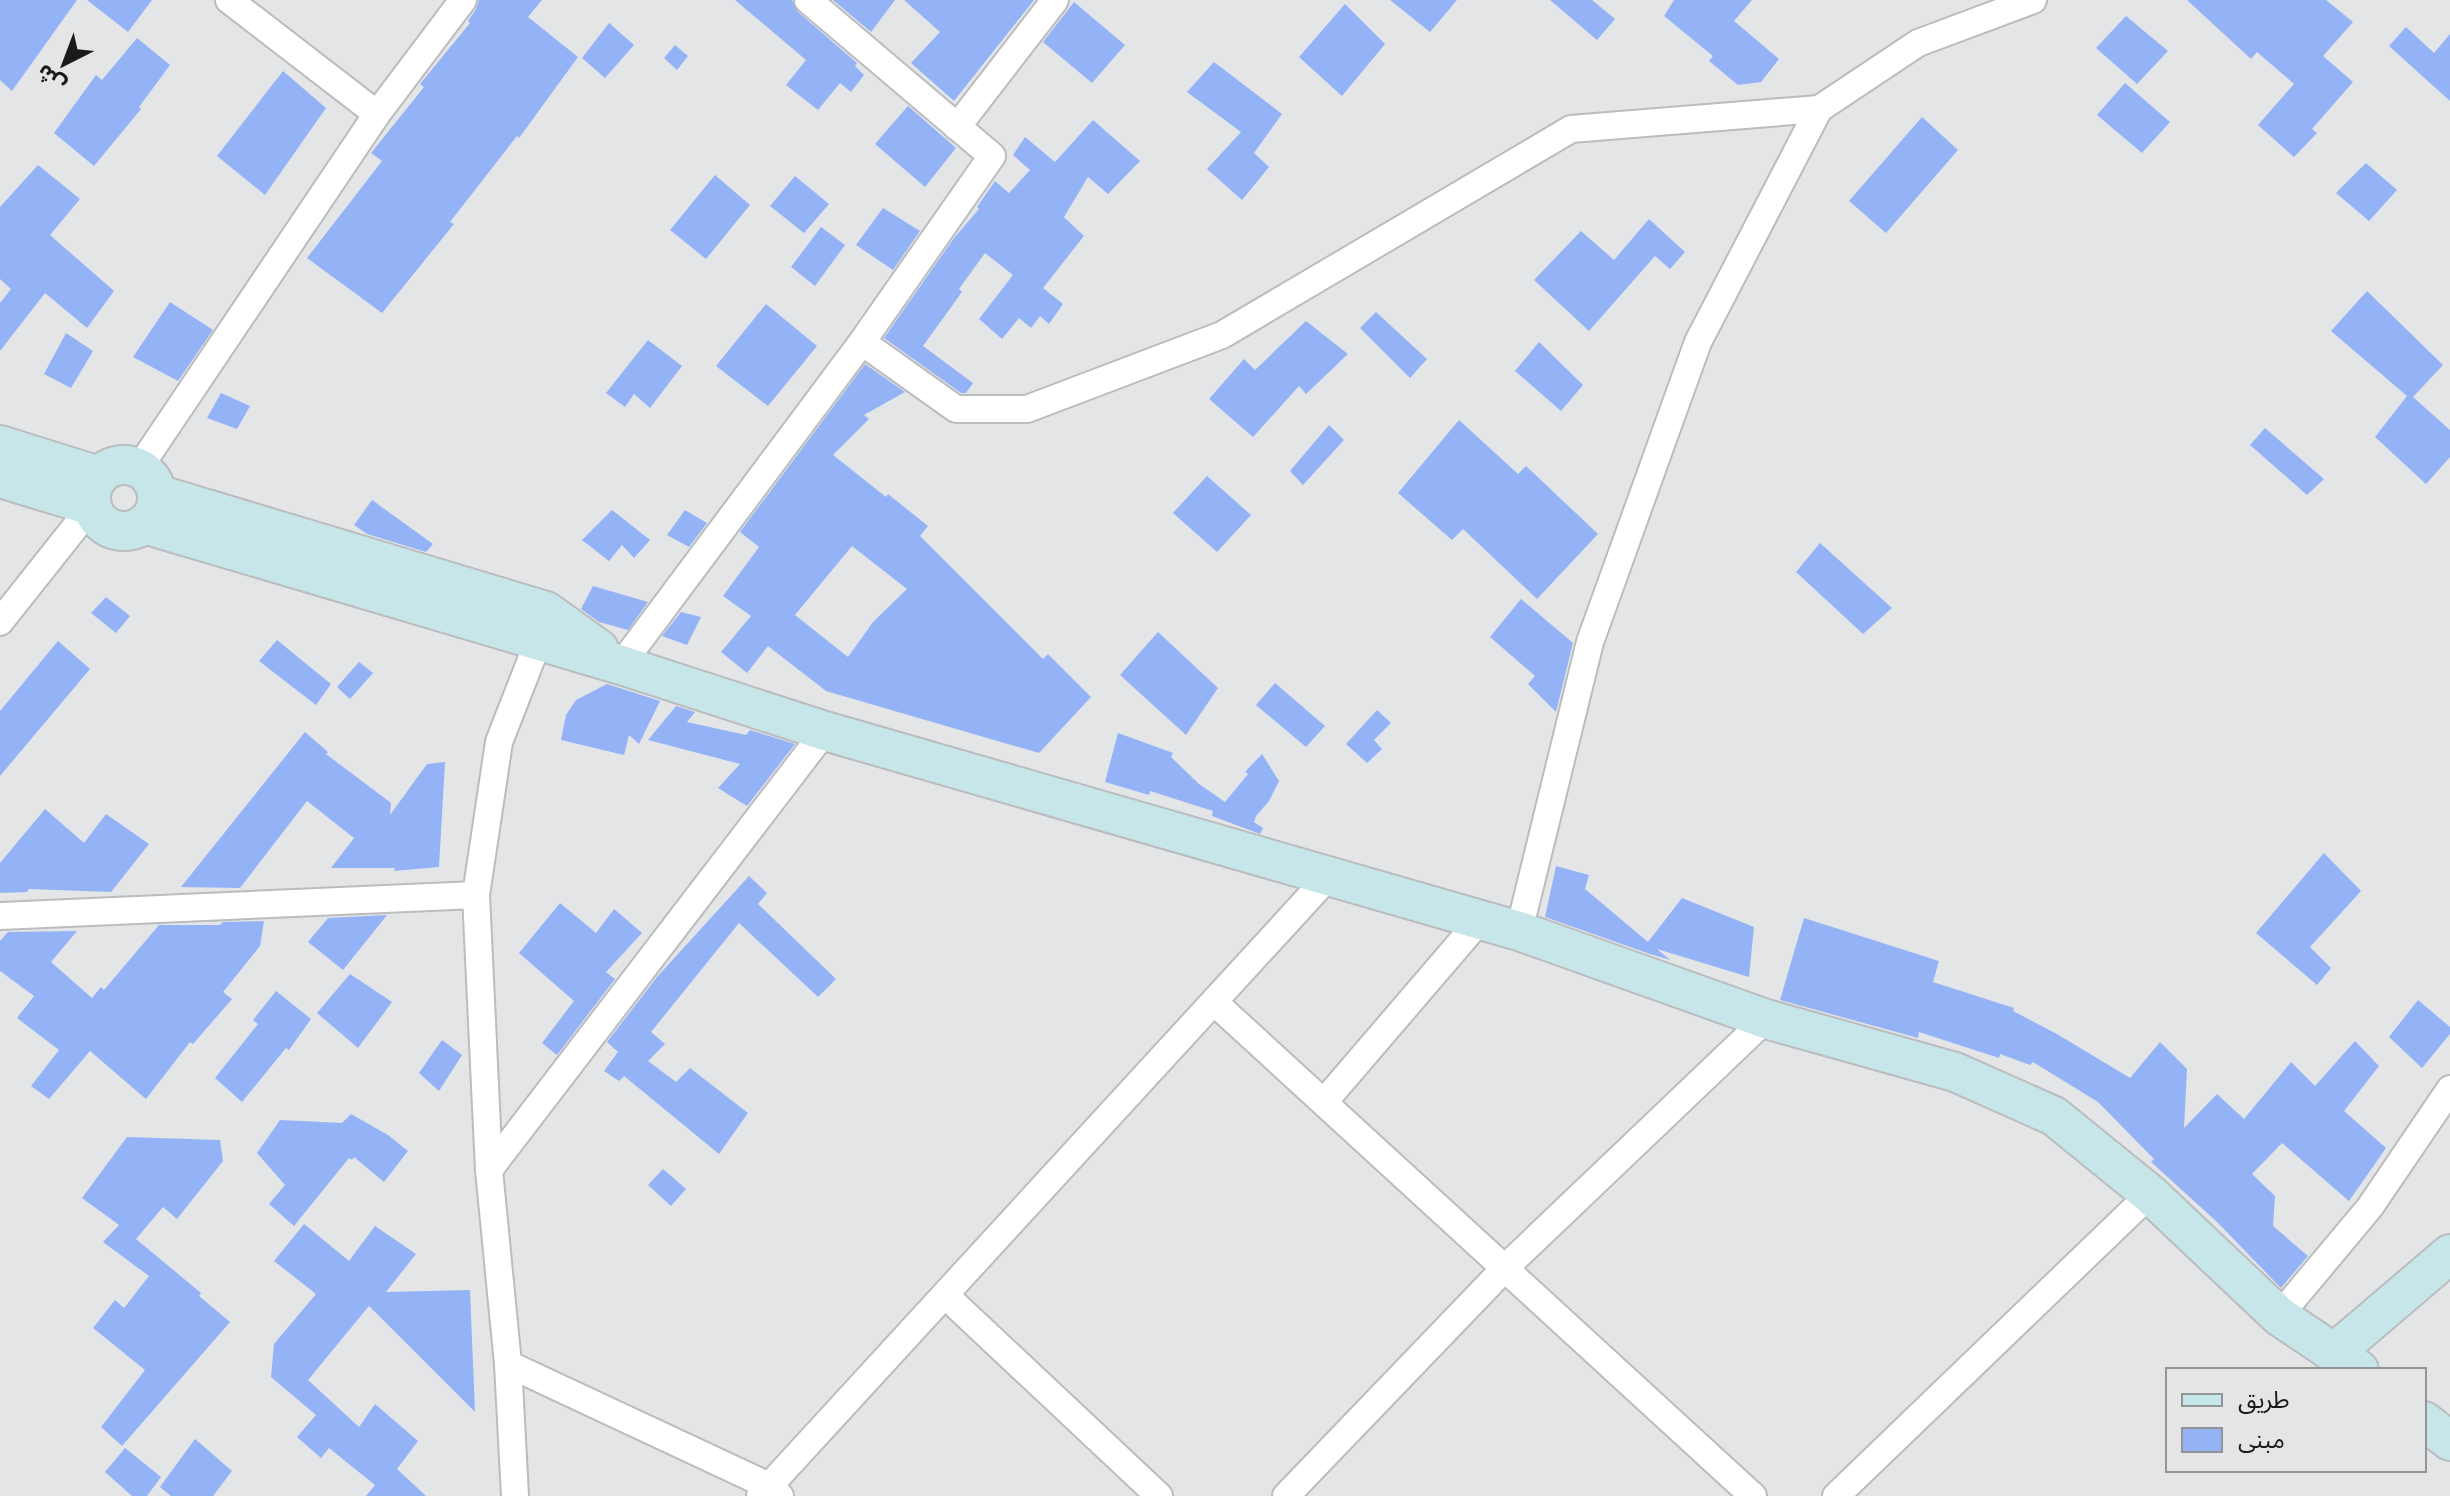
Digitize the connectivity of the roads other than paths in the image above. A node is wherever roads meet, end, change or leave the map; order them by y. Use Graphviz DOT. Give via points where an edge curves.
graph roads {
  1 [pos="229,0"];
  2 [pos="463,0"];
  3 [pos="808,0"];
  4 [pos="1055,0"];
  5 [pos="2033,0"];
  6 [pos="1819,109"];
  7 [pos="377,114"];
  8 [pos="957,127"];
  9 [pos="862,342"];
  10 [pos="0,445"];
  11 [pos="0,478"];
  12 [pos="95,491"];
  13 [pos="147,496"];
  14 [pos="0,622"];
  15 [pos="538,642"];
  16 [pos="621,665"];
  17 [pos="825,731"];
  18 [pos="1329,876"];
  19 [pos="476,895"];
  20 [pos="0,916"];
  21 [pos="1480,920"];
  22 [pos="1519,931"];
  23 [pos="1214,1002"];
  24 [pos="1766,1019"];
  25 [pos="2450,1089"];
  26 [pos="1324,1102"];
  27 [pos="489,1170"];
  28 [pos="2150,1194"];
  29 [pos="2450,1254"];
  30 [pos="1506,1267"];
  31 [pos="945,1295"];
  32 [pos="2279,1316"];
  33 [pos="2347,1361"];
  34 [pos="508,1364"];
  35 [pos="2426,1423"];
  36 [pos="2450,1441"];
  37 [pos="770,1493"];
  38 [pos="515,1496"];
  39 [pos="1159,1496"];
  40 [pos="1286,1496"];
  41 [pos="1753,1496"];
  42 [pos="1836,1496"];
  1 -- 7 [label="street"];
  2 -- 7 [label="street"];
  3 -- 8 [label="street"];
  4 -- 8 [label="street"];
  5 -- 6 [label="street" via="1918,43"];
  6 -- 9 [label="street" via="1571,129 1222,335 1027,409 956,409"];
  6 -- 22 [label="street" via="1698,342 1590,642"];
  7 -- 13 [label="street"];
  8 -- 9 [label="street" via="992,156"];
  9 -- 16 [label="street"];
  10 -- 12 [label="street"];
  11 -- 12 [label="street"];
  12 -- 13 [label="street" via="117,466 127,465"];
  12 -- 13 [label="street" via="96,516 112,529 134,530"];
  12 -- 14 [label="street"];
  13 -- 15 [label="street"];
  13 -- 16 [label="street" via="546,611"];
  15 -- 16 [label="street"];
  15 -- 19 [label="street" via="499,742"];
  16 -- 17 [label="street"];
  17 -- 18 [label="street"];
  17 -- 27 [label="street"];
  18 -- 21 [label="street"];
  18 -- 23 [label="street"];
  19 -- 20 [label="street"];
  19 -- 27 [label="street"];
  21 -- 22 [label="street"];
  21 -- 26 [label="street"];
  22 -- 24 [label="street"];
  23 -- 26 [label="street"];
  23 -- 31 [label="street"];
  24 -- 28 [label="street" via="1955,1072 2054,1116"];
  24 -- 30 [label="street"];
  25 -- 32 [label="street" via="2370,1207"];
  26 -- 30 [label="street"];
  27 -- 34 [label="street"];
  28 -- 32 [label="street"];
  28 -- 42 [label="street"];
  29 -- 33 [label="street"];
  30 -- 40 [label="street"];
  30 -- 41 [label="street"];
  31 -- 37 [label="street"];
  31 -- 39 [label="street"];
  32 -- 33 [label="street"];
  34 -- 37 [label="street"];
  34 -- 38 [label="street"];
  35 -- 36 [label="street"];
}
